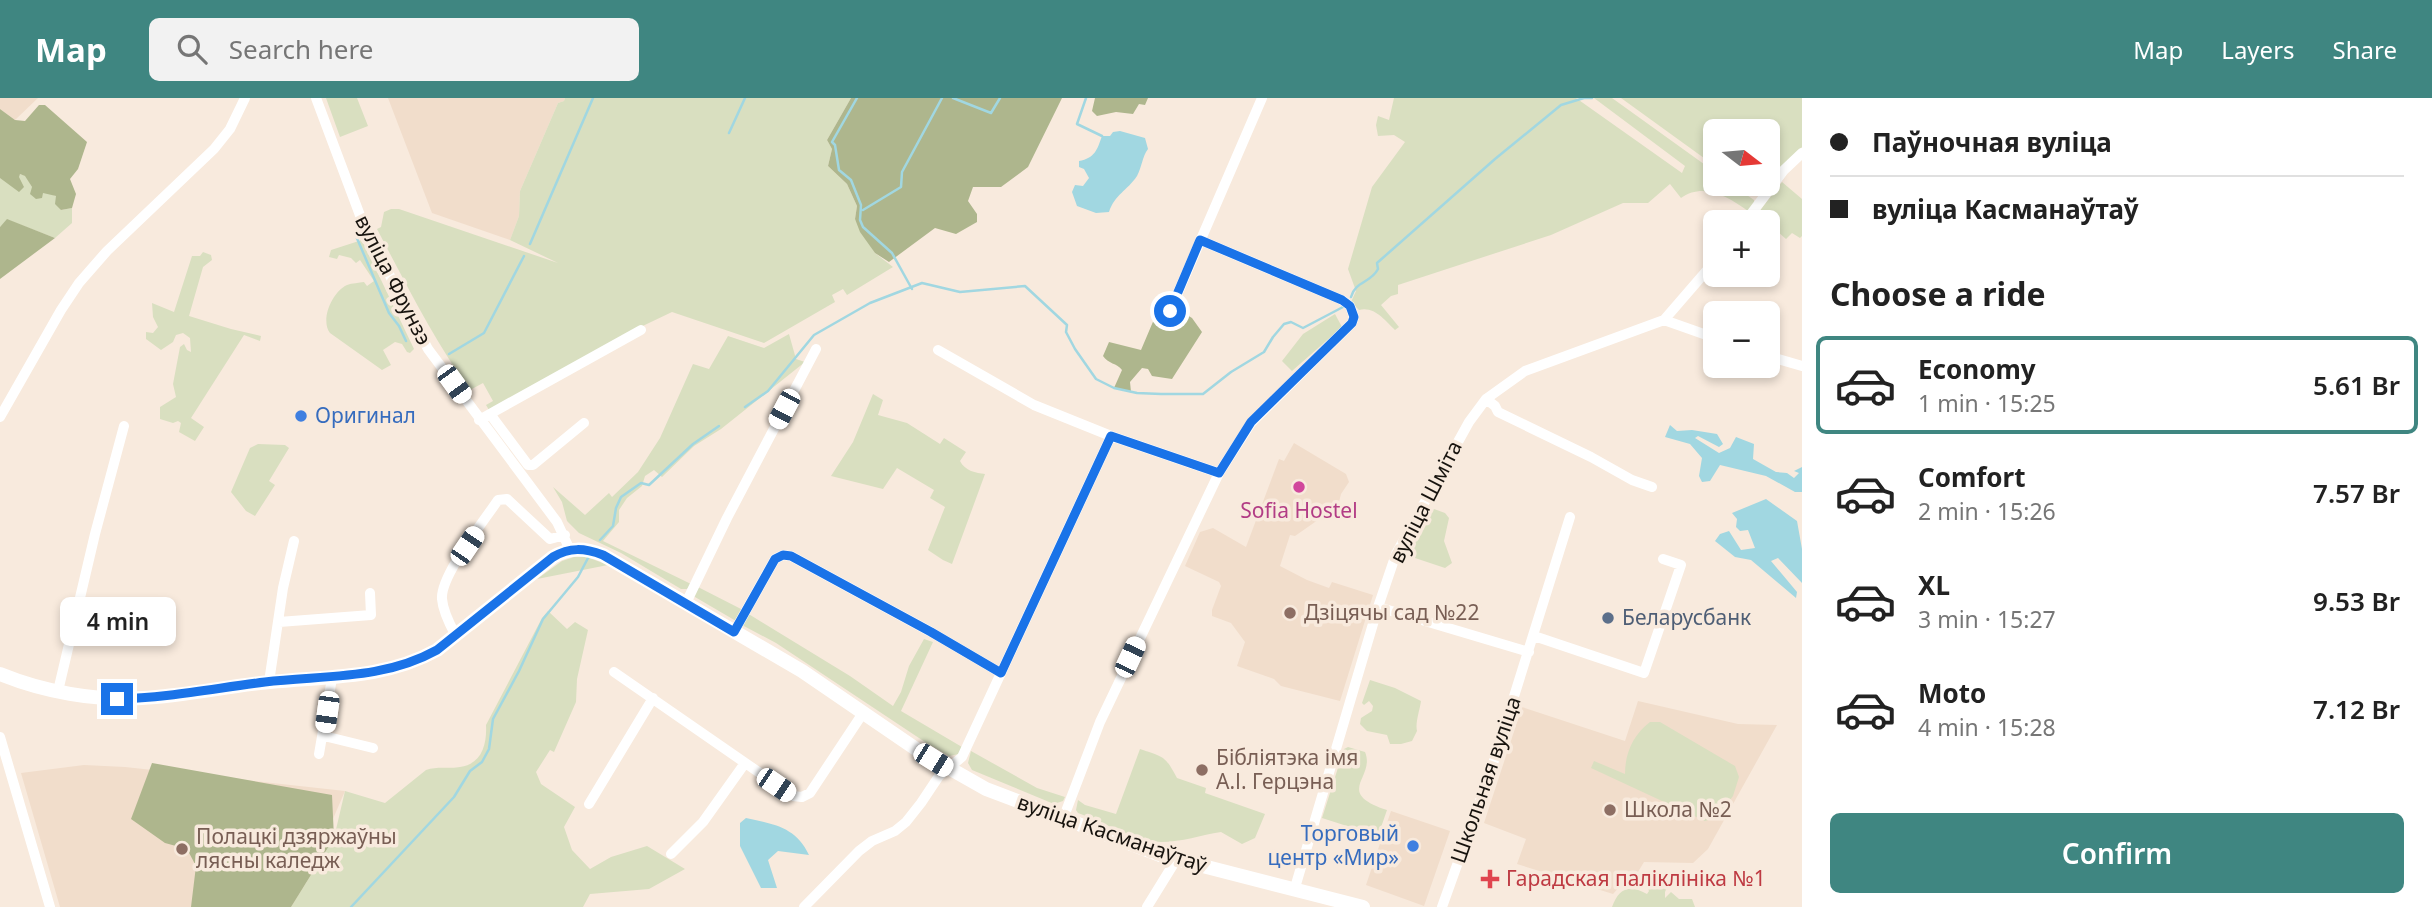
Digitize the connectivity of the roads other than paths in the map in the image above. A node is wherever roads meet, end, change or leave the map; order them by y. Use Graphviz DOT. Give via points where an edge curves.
graph roads {
  1 [pos="245,98"];
  2 [pos="316,98"];
  3 [pos="1262,98"];
  4 [pos="1802,153"];
  5 [pos="1754,210"];
  6 [pos="1200,240"];
  7 [pos="1703,275"];
  8 [pos="1170,311"];
  9 [pos="1664,320"];
  10 [pos="641,330"];
  11 [pos="1703,334"];
  12 [pos="816,349"];
  13 [pos="938,350"];
  14 [pos="1780,360"];
  15 [pos="1802,366"];
  16 [pos="1486,399"];
  17 [pos="490,414"];
  18 [pos="0,417"];
  19 [pos="480,420"];
  20 [pos="584,423"];
  21 [pos="124,426"];
  22 [pos="1111,436"];
  23 [pos="1219,473"];
  24 [pos="1652,487"];
  25 [pos="1570,517"];
  26 [pos="565,535"];
  27 [pos="294,541"];
  28 [pos="570,550"];
  29 [pos="1663,559"];
  30 [pos="370,593"];
  31 [pos="686,603"];
  32 [pos="1378,607"];
  33 [pos="279,622"];
  34 [pos="734,632"];
  35 [pos="455,634"];
  36 [pos="1534,636"];
  37 [pos="1529,652"];
  38 [pos="614,672"];
  39 [pos="1001,673"];
  40 [pos="0,674"];
  41 [pos="332,678"];
  42 [pos="269,682"];
  43 [pos="58,691"];
  44 [pos="653,698"];
  45 [pos="863,713"];
  46 [pos="324,736"];
  47 [pos="0,737"];
  48 [pos="373,748"];
  49 [pos="319,754"];
  50 [pos="744,763"];
  51 [pos="948,769"];
  52 [pos="589,804"];
  53 [pos="1063,820"];
  54 [pos="671,854"];
  55 [pos="1177,860"];
  56 [pos="1294,891"];
  57 [pos="50,907"];
  58 [pos="804,907"];
  59 [pos="1147,907"];
  60 [pos="1363,907"];
  61 [pos="1442,907"];
  1 -- 18 [label="street" via="214,149 79,283"];
  2 -- 19 [label="street, вуліца Фрунзэ" via="361,219 405,307 428,349"];
  3 -- 6 [label="street"];
  4 -- 5 [label="street"];
  6 -- 8 [label="street"];
  6 -- 23 [label="street" via="1342,300 1354,317 1251,422"];
  7 -- 9 [label="street"];
  9 -- 11 [label="street"];
  9 -- 16 [label="street, вуліца Шміта" via="1525,371"];
  10 -- 17 [label="street"];
  12 -- 31 [label="street"];
  13 -- 22 [label="street" via="1034,405"];
  14 -- 15 [label="street"];
  16 -- 24 [label="street" via="1498,412"];
  16 -- 32 [label="street, вуліца Шміта" via="1396,554"];
  17 -- 19 [label="street"];
  17 -- 20 [label="street" via="528,465"];
  19 -- 26 [label="street, вуліца Фрунзэ"];
  21 -- 43 [label="street"];
  22 -- 23 [label="street"];
  22 -- 39 [label="street"];
  23 -- 53 [label="street" via="1100,722"];
  25 -- 36 [label="street, Школьная вуліца"];
  26 -- 28 [label="street, вуліца Фрунзэ"];
  26 -- 35 [label="street" via="550,539 507,499 498,500 444,583 442,600"];
  27 -- 33 [label="street"];
  28 -- 31 [label="main road, вуліца Касманаўтаў" via="603,555"];
  28 -- 35 [label="main road" via="553,557"];
  29 -- 36 [label="street" via="1681,565 1644,673"];
  30 -- 33 [label="street" via="371,615"];
  31 -- 34 [label="main road, вуліца Касманаўтаў"];
  32 -- 37 [label="street"];
  32 -- 56 [label="street, вуліца Шміта"];
  33 -- 42 [label="street"];
  34 -- 39 [label="street" via="775,559 791,556"];
  34 -- 45 [label="main road, вуліца Касманаўтаў"];
  35 -- 41 [label="main road" via="418,660"];
  36 -- 37 [label="street, Школьная вуліца"];
  37 -- 61 [label="street, Школьная вуліца"];
  38 -- 44 [label="street"];
  39 -- 51 [label="street" via="965,751"];
  40 -- 43 [label="main road"];
  41 -- 42 [label="main road"];
  41 -- 46 [label="street"];
  42 -- 43 [label="main road" via="143,698"];
  44 -- 50 [label="street"];
  44 -- 52 [label="street"];
  45 -- 50 [label="street" via="810,793 802,797 793,796"];
  45 -- 51 [label="main road, вуліца Касманаўтаў"];
  46 -- 48 [label="street"];
  46 -- 49 [label="street"];
  47 -- 57 [label="street"];
  50 -- 54 [label="street" via="703,822"];
  51 -- 53 [label="main road, вуліца Касманаўтаў"];
  51 -- 58 [label="street" via="906,822 859,851"];
  53 -- 55 [label="main road, вуліца Касманаўтаў"];
  55 -- 56 [label="main road, вуліца Касманаўтаў"];
  55 -- 59 [label="street"];
  56 -- 60 [label="main road, вуліца Касманаўтаў"];
}
